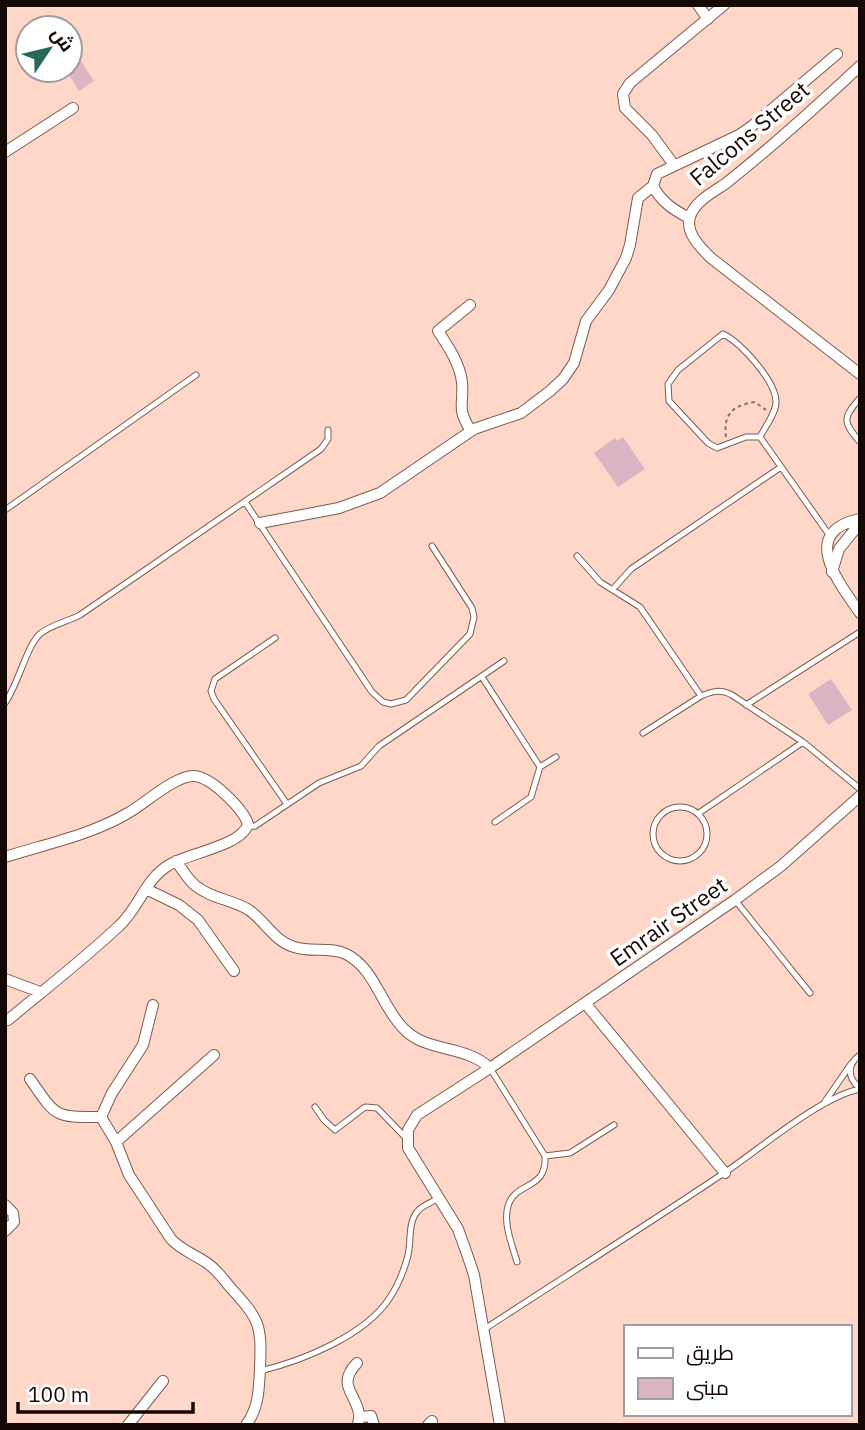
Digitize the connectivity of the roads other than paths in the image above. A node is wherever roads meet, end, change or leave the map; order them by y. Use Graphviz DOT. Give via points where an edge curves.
graph roads {
  1 [pos="698,5"];
  2 [pos="724,5"];
  3 [pos="708,19"];
  4 [pos="837,54"];
  5 [pos="860,66"];
  6 [pos="74,108"];
  7 [pos="5,152"];
  8 [pos="674,165"];
  9 [pos="653,186"];
  10 [pos="689,219"];
  11 [pos="470,305"];
  12 [pos="860,374"];
  13 [pos="196,375"];
  14 [pos="860,398"];
  15 [pos="328,429"];
  16 [pos="471,431"];
  17 [pos="760,437"];
  18 [pos="860,442"];
  19 [pos="781,467"];
  20 [pos="245,502"];
  21 [pos="5,510"];
  22 [pos="860,521"];
  23 [pos="260,523"];
  24 [pos="830,536"];
  25 [pos="432,546"];
  26 [pos="577,556"];
  27 [pos="832,572"];
  28 [pos="613,589"];
  29 [pos="860,614"];
  30 [pos="860,632"];
  31 [pos="275,638"];
  32 [pos="504,662"];
  33 [pos="481,677"];
  34 [pos="701,695"];
  35 [pos="5,703"];
  36 [pos="746,705"];
  37 [pos="643,733"];
  38 [pos="803,742"];
  39 [pos="556,757"];
  40 [pos="540,767"];
  41 [pos="860,789"];
  42 [pos="860,796"];
  43 [pos="287,804"];
  44 [pos="699,813"];
  45 [pos="843,813"];
  46 [pos="860,813"];
  47 [pos="495,822"];
  48 [pos="248,827"];
  49 [pos="5,857"];
  50 [pos="176,861"];
  51 [pos="146,888"];
  52 [pos="735,900"];
  53 [pos="234,971"];
  54 [pos="5,979"];
  55 [pos="40,992"];
  56 [pos="810,993"];
  57 [pos="585,1003"];
  58 [pos="153,1006"];
  59 [pos="8,1020"];
  60 [pos="214,1055"];
  61 [pos="860,1055"];
  62 [pos="851,1064"];
  63 [pos="490,1068"];
  64 [pos="30,1079"];
  65 [pos="860,1088"];
  66 [pos="822,1105"];
  67 [pos="315,1107"];
  68 [pos="101,1117"];
  69 [pos="614,1125"];
  70 [pos="407,1139"];
  71 [pos="116,1142"];
  72 [pos="545,1156"];
  73 [pos="725,1173"];
  74 [pos="439,1198"];
  75 [pos="5,1205"];
  76 [pos="5,1231"];
  77 [pos="517,1262"];
  78 [pos="483,1330"];
  79 [pos="357,1363"];
  80 [pos="260,1371"];
  81 [pos="163,1381"];
  82 [pos="359,1421"];
  83 [pos="250,1423"];
  84 [pos="128,1425"];
  85 [pos="374,1425"];
  86 [pos="500,1425"];
  1 -- 3 [label="street"];
  2 -- 3 [label="street"];
  3 -- 8 [label="street" via="630,83 623,94 625,108"];
  4 -- 8 [label="street" via="739,135"];
  5 -- 10 [label="street, Falcons Street" via="698,204"];
  6 -- 7 [label="street"];
  8 -- 9 [label="street" via="657,174"];
  9 -- 10 [label="street" via="663,201"];
  9 -- 16 [label="street" via="638,198 626,258 586,321 569,371 520,413"];
  10 -- 12 [label="street, Falcons Street" via="696,242 711,258"];
  11 -- 16 [label="street" via="438,331 462,381 460,414"];
  13 -- 21 [label="lane"];
  14 -- 18 [label="lane" via="846,419"];
  15 -- 20 [label="lane" via="324,447"];
  16 -- 23 [label="street" via="380,493 339,508"];
  17 -- 17 [label="lane" via="776,403 772,382 723,334 678,370 668,384 669,401 718,449 746,437"];
  17 -- 19 [label="lane"];
  19 -- 24 [label="lane"];
  19 -- 28 [label="lane" via="631,569"];
  20 -- 23 [label="lane"];
  20 -- 35 [label="lane" via="80,615 38,636"];
  22 -- 24 [label="street" via="837,527"];
  22 -- 27 [label="street" via="839,549"];
  23 -- 25 [label="lane" via="377,698 391,705 406,700 473,626 472,608"];
  24 -- 27 [label="street" via="827,554"];
  26 -- 28 [label="lane" via="600,582"];
  27 -- 29 [label="street"];
  28 -- 34 [label="lane" via="640,607"];
  30 -- 36 [label="lane"];
  31 -- 43 [label="lane" via="215,679 211,691"];
  32 -- 33 [label="lane"];
  33 -- 40 [label="lane"];
  33 -- 43 [label="lane" via="379,746 356,769 319,783"];
  34 -- 36 [label="lane" via="722,690"];
  34 -- 37 [label="lane"];
  36 -- 38 [label="lane"];
  38 -- 41 [label="lane"];
  38 -- 44 [label="lane"];
  39 -- 40 [label="lane"];
  40 -- 47 [label="lane" via="531,797"];
  42 -- 45 [label="street, Emrair Street"];
  43 -- 48 [label="lane"];
  44 -- 44 [label="lane" via="707,826 707,842 699,855 684,862 669,859 657,849 652,834 657,819 669,808 684,806"];
  45 -- 46 [label="street"];
  45 -- 52 [label="street, Emrair Street"];
  48 -- 49 [label="street" via="225,794 193,776 181,778 108,823"];
  48 -- 50 [label="street" via="228,842"];
  50 -- 51 [label="street"];
  50 -- 63 [label="street" via="196,886 249,911 287,945 337,951 353,958 410,1035 472,1055"];
  51 -- 53 [label="street" via="198,920"];
  51 -- 55 [label="street" via="120,926"];
  52 -- 56 [label="lane"];
  52 -- 57 [label="street, Emrair Street"];
  54 -- 55 [label="street"];
  55 -- 59 [label="street"];
  57 -- 63 [label="street, Emrair Street"];
  57 -- 73 [label="street"];
  58 -- 68 [label="street" via="144,1045"];
  60 -- 71 [label="street"];
  61 -- 62 [label="lane"];
  62 -- 65 [label="lane" via="850,1076"];
  62 -- 66 [label="lane"];
  63 -- 70 [label="street, Emrair Street" via="417,1115"];
  63 -- 72 [label="lane"];
  64 -- 68 [label="street" via="59,1114"];
  65 -- 66 [label="lane"];
  66 -- 73 [label="lane"];
  67 -- 70 [label="lane" via="335,1130 365,1107 377,1108"];
  68 -- 71 [label="street"];
  69 -- 72 [label="lane" via="570,1153"];
  70 -- 74 [label="street" via="412,1156"];
  71 -- 80 [label="street" via="129,1175 170,1239 216,1270 256,1317"];
  72 -- 77 [label="lane" via="542,1177 513,1197 508,1206 507,1224"];
  73 -- 78 [label="lane"];
  74 -- 78 [label="street" via="467,1254"];
  74 -- 80 [label="lane" via="417,1212 403,1270 388,1300 372,1318 310,1356"];
  75 -- 76 [label="street" via="14,1222"];
  78 -- 86 [label="street"];
  79 -- 82 [label="street" via="347,1384"];
  80 -- 83 [label="street"];
  81 -- 84 [label="street"];
  82 -- 85 [label="street" via="371,1416"];
}
